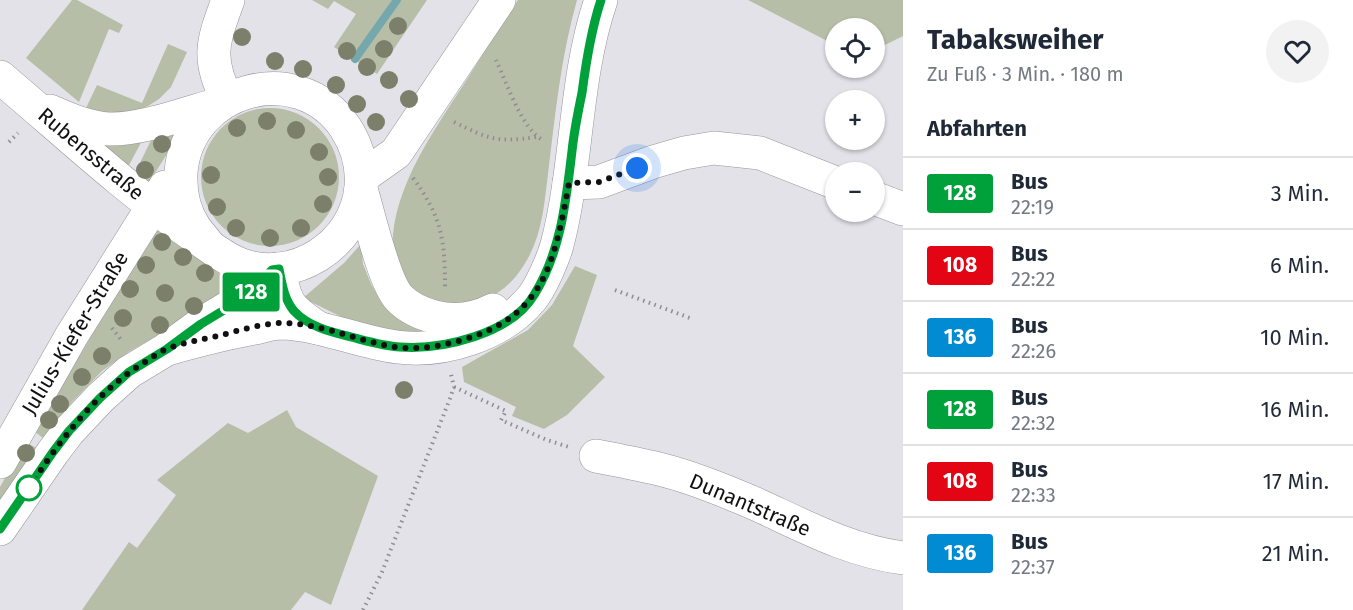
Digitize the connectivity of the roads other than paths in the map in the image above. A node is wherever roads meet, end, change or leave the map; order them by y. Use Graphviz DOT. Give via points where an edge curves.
graph roads {
  1 [pos="228,0"];
  2 [pos="499,0"];
  3 [pos="602,0"];
  4 [pos="0,77"];
  5 [pos="223,102"];
  6 [pos="25,116"];
  7 [pos="182,160"];
  8 [pos="825,179"];
  9 [pos="362,183"];
  10 [pos="569,183"];
  11 [pos="885,202"];
  12 [pos="152,206"];
  13 [pos="903,209"];
  14 [pos="209,246"];
  15 [pos="548,267"];
  16 [pos="275,269"];
  17 [pos="318,328"];
  18 [pos="167,349"];
  19 [pos="596,456"];
  20 [pos="0,462"];
  21 [pos="0,530"];
  22 [pos="903,558"];
  1 -- 5 [label="street" via="215,35 213,59"];
  2 -- 9 [label="street" via="401,147"];
  3 -- 10 [label="street" via="584,77"];
  4 -- 6 [label="street, Rubensstraße"];
  5 -- 6 [label="street, Rubensstraße" via="127,128 107,129"];
  5 -- 7 [label="street, Julius-Kiefer-Straße" via="197,126"];
  5 -- 9 [label="street, Julius-Kiefer-Straße" via="265,88 306,95 324,105 351,137 359,156"];
  6 -- 12 [label="street, Rubensstraße"];
  7 -- 12 [label="street, Julius-Kiefer-Straße"];
  7 -- 14 [label="street, Julius-Kiefer-Straße" via="180,183 185,207 194,228"];
  8 -- 10 [label="street" via="760,153 714,148 653,162 599,182"];
  9 -- 15 [label="street" via="387,278 399,297 420,313 459,320 483,315 518,296"];
  9 -- 16 [label="street, Julius-Kiefer-Straße" via="356,210 332,246 314,259"];
  10 -- 15 [label="street" via="556,248"];
  11 -- 13 [label="street"];
  12 -- 14 [label="street, Julius-Kiefer-Straße"];
  12 -- 20 [label="street, Julius-Kiefer-Straße"];
  14 -- 16 [label="street, Julius-Kiefer-Straße" via="239,264"];
  15 -- 17 [label="street" via="534,297 518,313 477,336 443,345 397,347"];
  16 -- 17 [label="street" via="296,312"];
  16 -- 18 [label="street" via="244,298"];
  17 -- 18 [label="street" via="280,323"];
  18 -- 21 [label="street" via="129,372 69,431"];
  19 -- 22 [label="street, Dunantstraße" via="669,472 757,505 848,546"];
}
